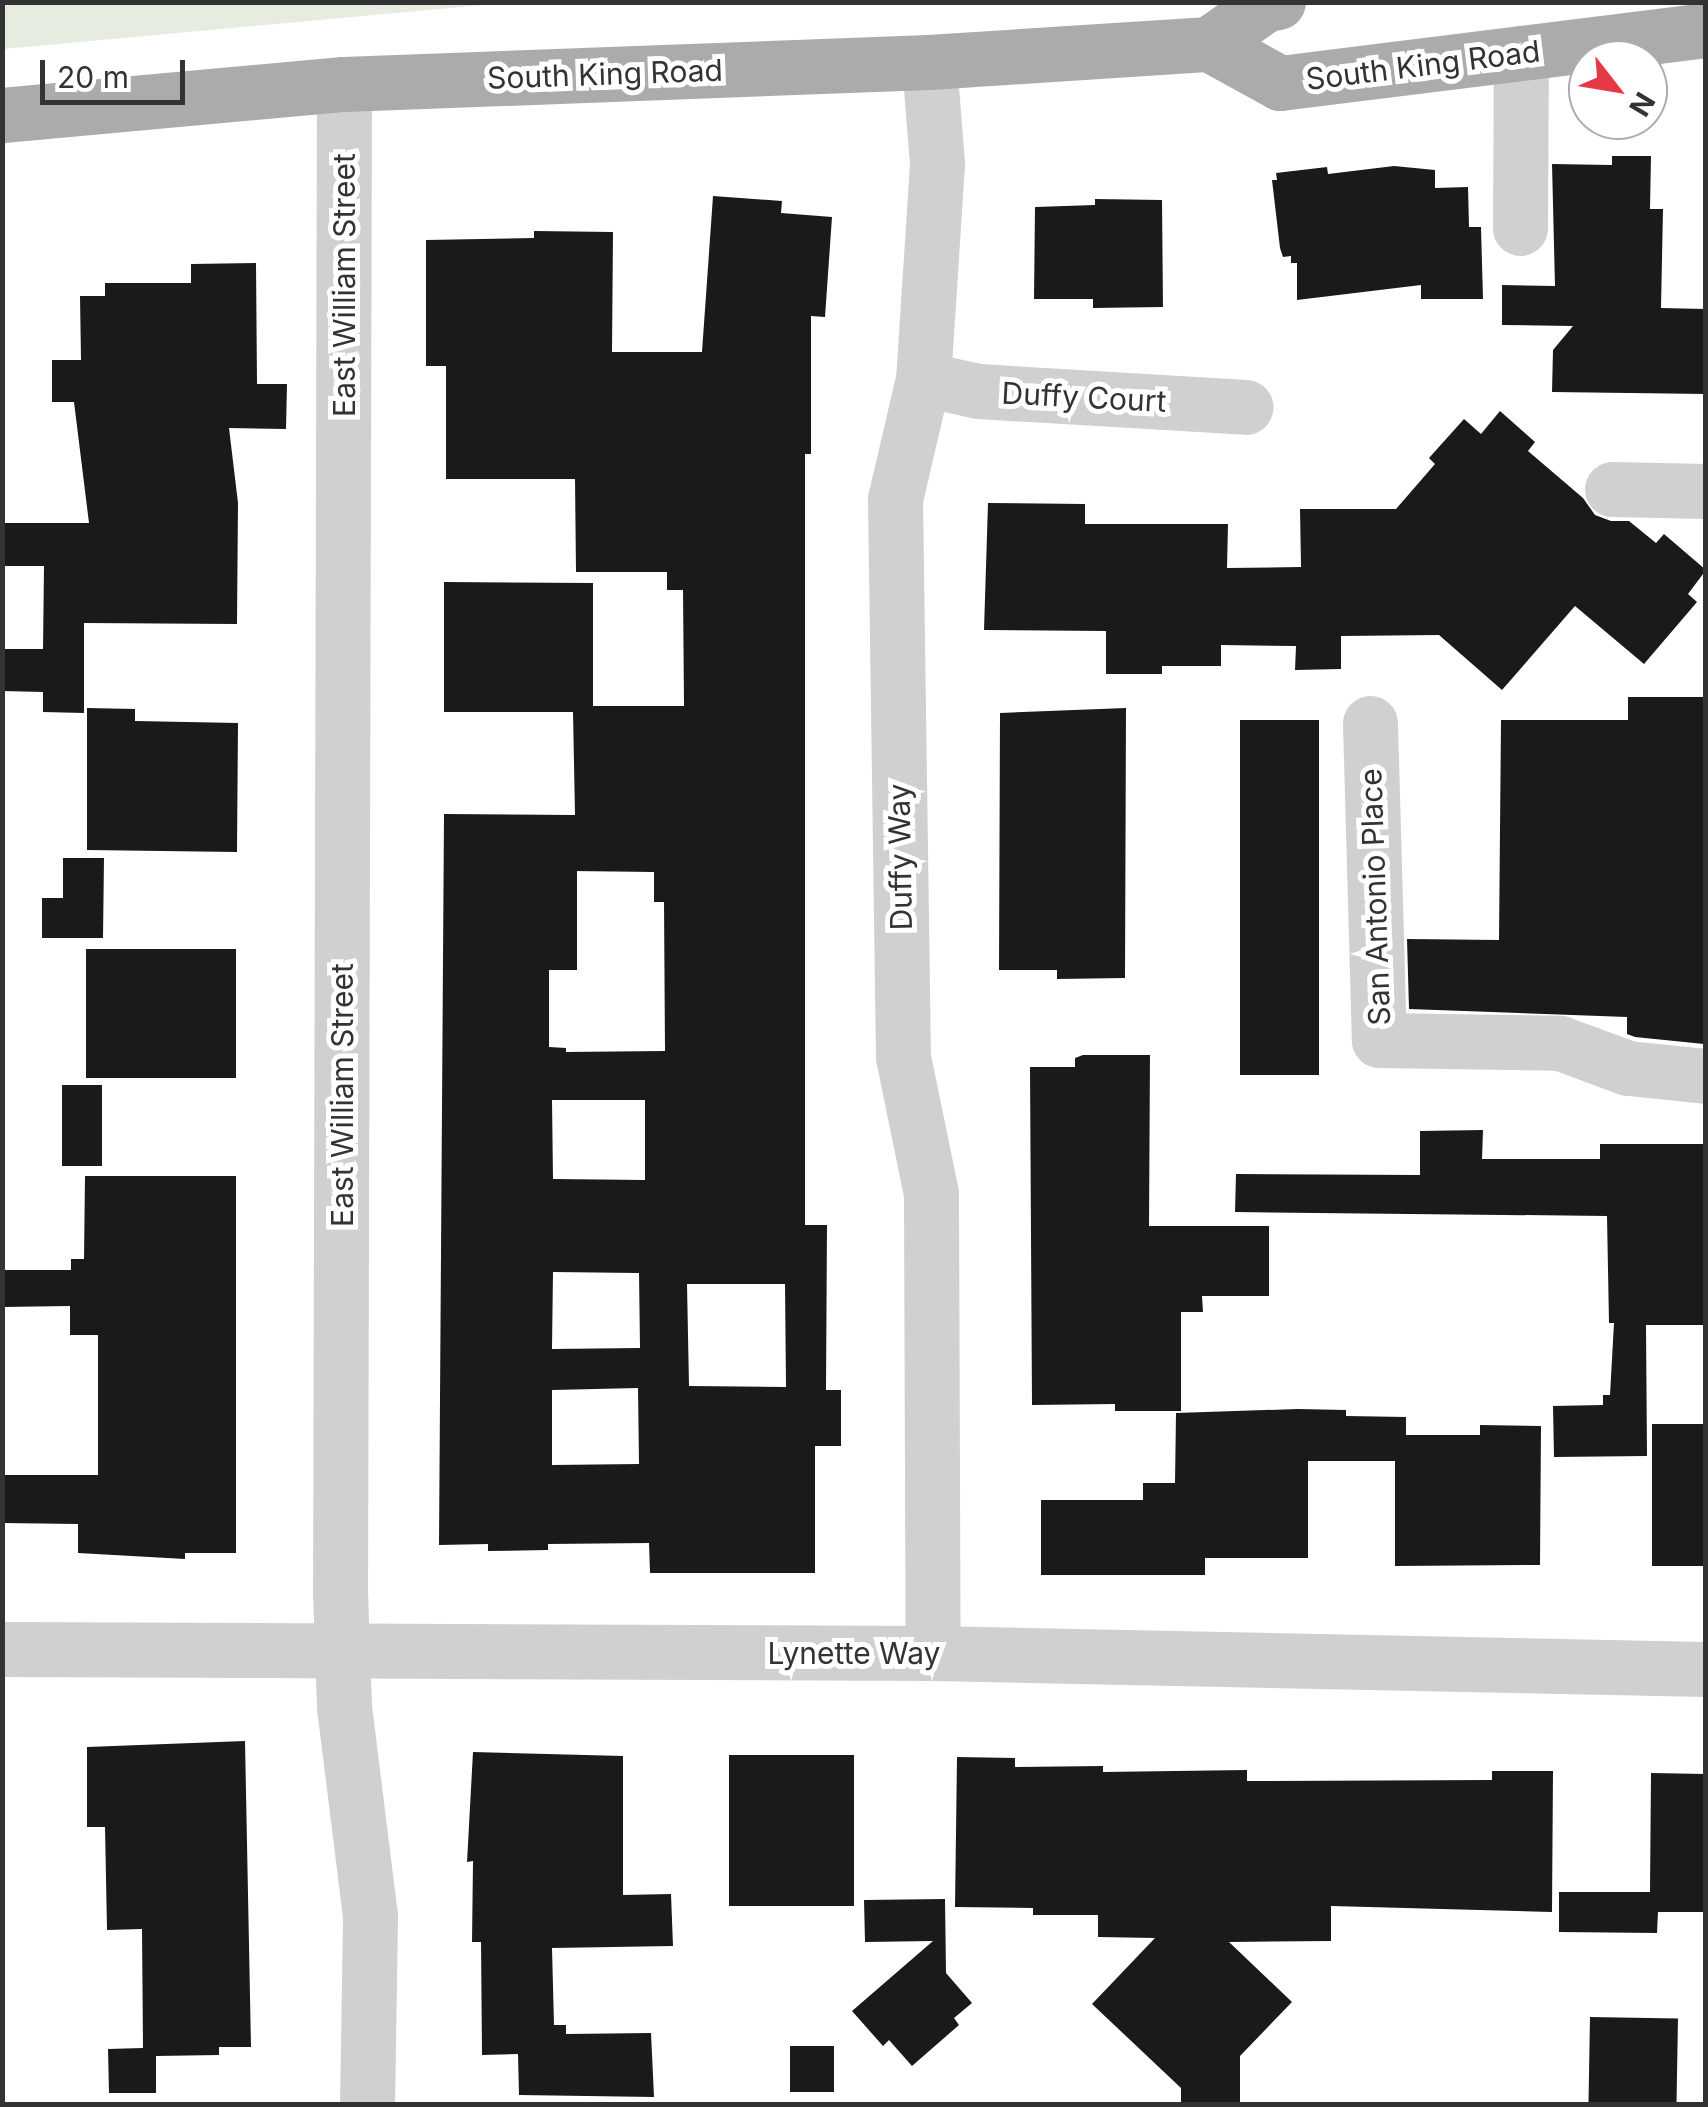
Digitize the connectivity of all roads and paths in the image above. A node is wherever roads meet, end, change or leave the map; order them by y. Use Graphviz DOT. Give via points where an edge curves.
graph roads {
  1 [pos="1278,2"];
  2 [pos="1706,30"];
  3 [pos="1209,44"];
  4 [pos="1521,53"];
  5 [pos="929,62"];
  6 [pos="344,84"];
  7 [pos="2,115"];
  8 [pos="1520,228"];
  9 [pos="923,379"];
  10 [pos="1246,407"];
  11 [pos="1612,489"];
  12 [pos="1706,491"];
  13 [pos="1370,723"];
  14 [pos="1706,1076"];
  15 [pos="2,1649"];
  16 [pos="342,1651"];
  17 [pos="933,1653"];
  18 [pos="1706,1669"];
  19 [pos="367,2104"];
  1 -- 3 [label="main road"];
  2 -- 4 [label="main road, South King Road"];
  3 -- 4 [label="main road, South King Road" via="1280,83"];
  3 -- 5 [label="main road, South King Road"];
  4 -- 8 [label="street"];
  5 -- 6 [label="main road, South King Road"];
  5 -- 9 [label="street, Duffy Way" via="937,164"];
  6 -- 7 [label="main road, South King Road"];
  6 -- 16 [label="street, East William Street"];
  9 -- 10 [label="street, Duffy Court" via="978,391"];
  9 -- 17 [label="street, Duffy Way" via="895,499 904,1057 931,1194"];
  11 -- 12 [label="street"];
  13 -- 14 [label="street, San Antonio Place" via="1379,1040 1560,1043 1628,1068"];
  15 -- 16 [label="street, Lynette Way"];
  16 -- 17 [label="street, Lynette Way"];
  16 -- 19 [label="street, East William Street" via="370,1916"];
  17 -- 18 [label="street, Lynette Way"];
}
